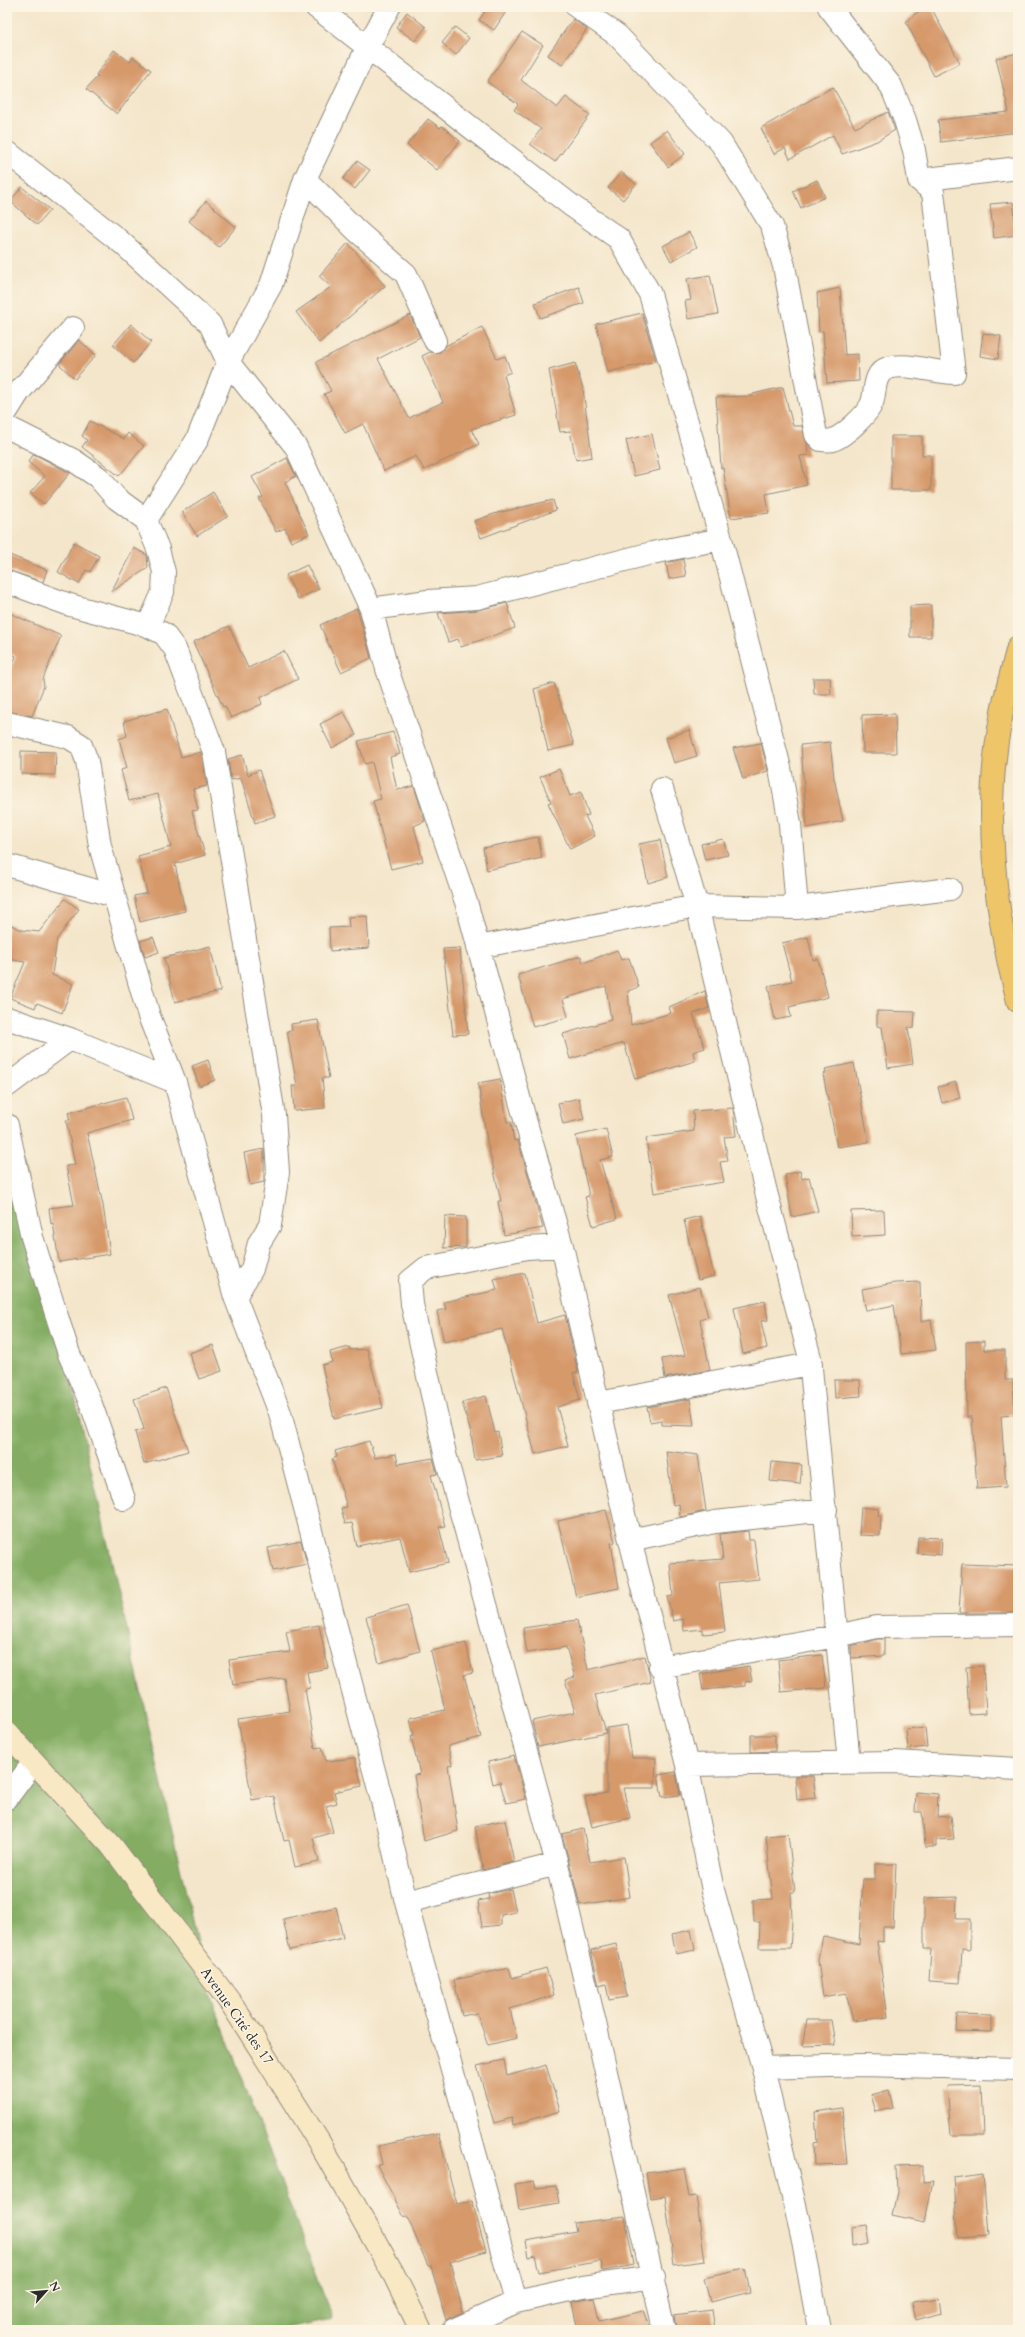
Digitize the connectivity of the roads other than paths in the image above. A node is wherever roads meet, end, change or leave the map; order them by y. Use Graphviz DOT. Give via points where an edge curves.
graph roads {
  1 [pos="316,7"];
  2 [pos="389,7"];
  3 [pos="577,7"];
  4 [pos="829,7"];
  5 [pos="368,46"];
  6 [pos="7,152"];
  7 [pos="1018,168"];
  8 [pos="305,179"];
  9 [pos="919,180"];
  10 [pos="73,328"];
  11 [pos="435,341"];
  12 [pos="228,362"];
  13 [pos="7,411"];
  14 [pos="7,427"];
  15 [pos="146,520"];
  16 [pos="720,539"];
  17 [pos="7,582"];
  18 [pos="371,608"];
  19 [pos="148,626"];
  20 [pos="1018,647"];
  21 [pos="7,723"];
  22 [pos="662,789"];
  23 [pos="7,864"];
  24 [pos="950,889"];
  25 [pos="114,896"];
  26 [pos="698,906"];
  27 [pos="797,908"];
  28 [pos="478,947"];
  29 [pos="1018,1001"];
  30 [pos="7,1018"];
  31 [pos="70,1039"];
  32 [pos="175,1082"];
  33 [pos="7,1086"];
  34 [pos="7,1125"];
  35 [pos="562,1246"];
  36 [pos="235,1297"];
  37 [pos="811,1364"];
  38 [pos="598,1403"];
  39 [pos="124,1500"];
  40 [pos="826,1510"];
  41 [pos="630,1540"];
  42 [pos="1018,1625"];
  43 [pos="837,1636"];
  44 [pos="660,1667"];
  45 [pos="7,1733"];
  46 [pos="849,1762"];
  47 [pos="33,1763"];
  48 [pos="687,1765"];
  49 [pos="1018,1769"];
  50 [pos="7,1798"];
  51 [pos="557,1864"];
  52 [pos="406,1902"];
  53 [pos="763,2068"];
  54 [pos="1018,2069"];
  55 [pos="654,2277"];
  56 [pos="516,2302"];
  57 [pos="421,2330"];
  58 [pos="453,2330"];
  59 [pos="664,2330"];
  60 [pos="819,2330"];
  1 -- 5 [label="street"];
  2 -- 5 [label="street"];
  3 -- 9 [label="street" via="617,35 721,143 772,226 784,266 816,435 821,440 832,440 858,422 872,404 877,379 881,372 888,368 902,367 954,373 933,192"];
  4 -- 9 [label="street" via="891,86 914,150"];
  5 -- 8 [label="street"];
  5 -- 16 [label="street" via="572,206 619,238 650,294"];
  6 -- 12 [label="street" via="122,243 210,324"];
  7 -- 9 [label="street"];
  8 -- 11 [label="street" via="356,230 406,274"];
  8 -- 12 [label="street" via="271,285"];
  10 -- 13 [label="street" via="19,392"];
  12 -- 15 [label="street" via="197,440"];
  12 -- 18 [label="street" via="296,447"];
  14 -- 15 [label="street" via="73,460 98,477 116,498"];
  15 -- 19 [label="street" via="164,572 163,592"];
  16 -- 18 [label="street" via="652,553 477,598"];
  16 -- 27 [label="street" via="780,768 790,824"];
  17 -- 19 [label="street" via="70,605"];
  18 -- 28 [label="street" via="387,669 467,905"];
  19 -- 36 [label="street" via="164,634 175,649 214,752 274,1115 278,1172 270,1225 259,1244 252,1269"];
  20 -- 29 [label="main road" via="1000,719 992,793 996,887"];
  21 -- 25 [label="street" via="68,737 81,745 87,761 100,846"];
  22 -- 26 [label="street"];
  23 -- 25 [label="street"];
  24 -- 27 [label="street"];
  25 -- 32 [label="street" via="149,1016"];
  26 -- 27 [label="street"];
  26 -- 28 [label="street"];
  26 -- 37 [label="street" via="766,1192"];
  28 -- 35 [label="street"];
  30 -- 31 [label="street"];
  31 -- 32 [label="street"];
  31 -- 33 [label="street"];
  32 -- 36 [label="street"];
  34 -- 39 [label="street" via="32,1237 46,1282 69,1354 91,1404"];
  35 -- 38 [label="street"];
  35 -- 51 [label="street" via="528,1248 426,1268 410,1281 412,1304 446,1458"];
  36 -- 52 [label="street" via="280,1413"];
  37 -- 38 [label="street"];
  37 -- 40 [label="street"];
  38 -- 41 [label="street"];
  40 -- 41 [label="street" via="715,1522"];
  40 -- 43 [label="street"];
  41 -- 44 [label="street"];
  42 -- 43 [label="street" via="876,1627"];
  43 -- 44 [label="street"];
  43 -- 46 [label="street"];
  44 -- 48 [label="street"];
  45 -- 47 [label="street, Avenue Cité des 17"];
  46 -- 48 [label="street"];
  46 -- 49 [label="street"];
  47 -- 50 [label="street"];
  47 -- 57 [label="street, Avenue Cité des 17" via="111,1845 233,2006 319,2142 394,2275"];
  48 -- 53 [label="street" via="713,1890"];
  51 -- 52 [label="street"];
  51 -- 55 [label="street"];
  52 -- 56 [label="street"];
  53 -- 54 [label="street" via="862,2065"];
  53 -- 60 [label="street" via="802,2236"];
  55 -- 56 [label="street" via="583,2287"];
  55 -- 59 [label="street"];
  56 -- 58 [label="street"];
}
